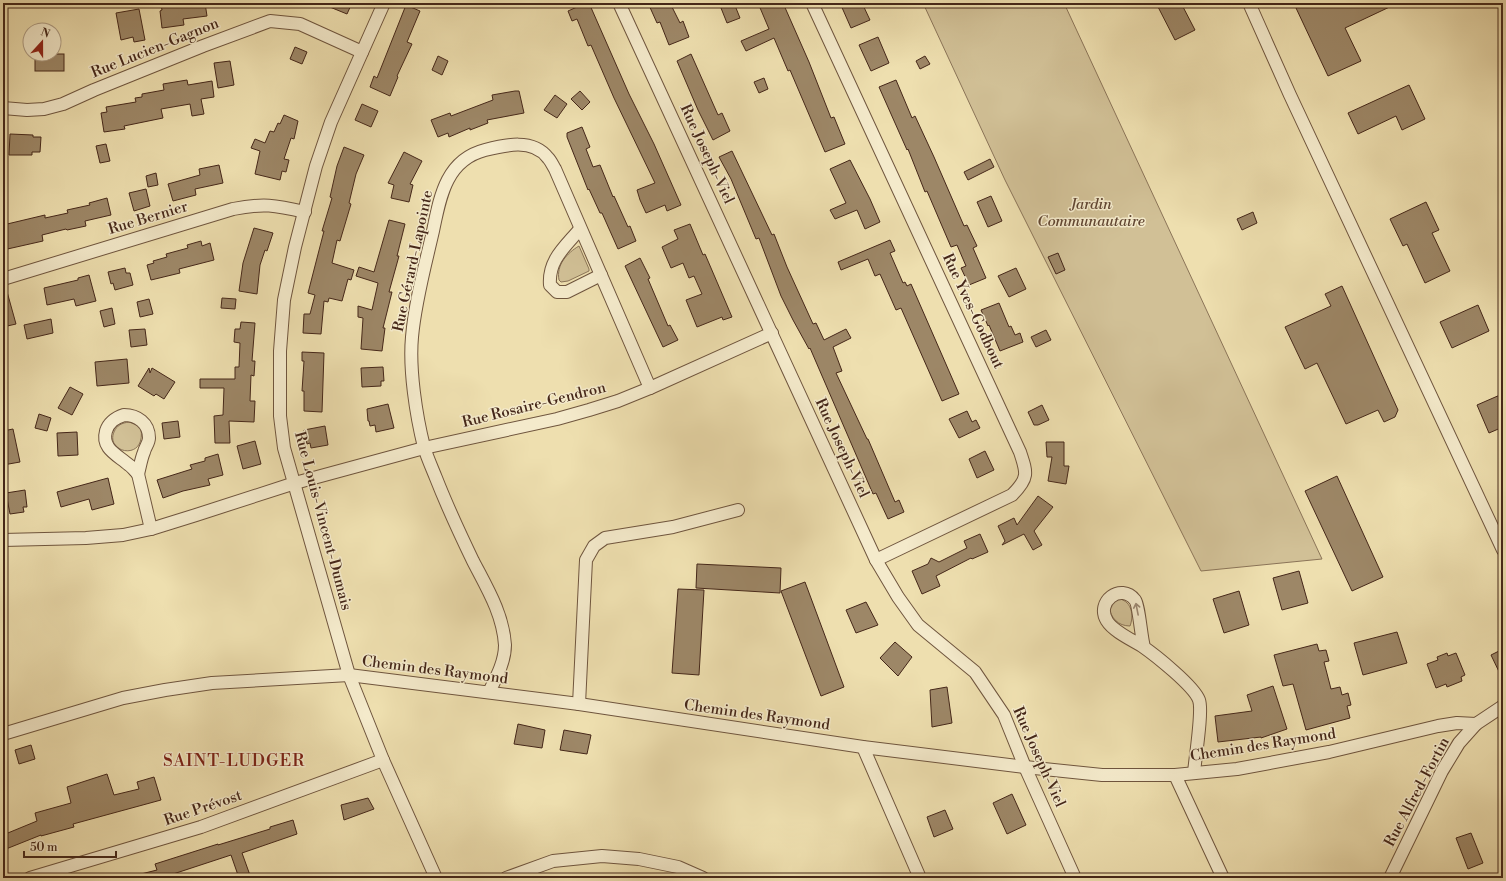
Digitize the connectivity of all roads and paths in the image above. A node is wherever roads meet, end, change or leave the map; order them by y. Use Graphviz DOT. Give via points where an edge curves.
graph roads {
  1 [pos="384,3"];
  2 [pos="619,3"];
  3 [pos="812,3"];
  4 [pos="1249,3"];
  5 [pos="362,52"];
  6 [pos="3,108"];
  7 [pos="304,212"];
  8 [pos="580,229"];
  9 [pos="601,275"];
  10 [pos="3,279"];
  11 [pos="772,333"];
  12 [pos="650,388"];
  13 [pos="424,448"];
  14 [pos="138,474"];
  15 [pos="295,483"];
  16 [pos="738,510"];
  17 [pos="151,529"];
  18 [pos="3,540"];
  19 [pos="1503,550"];
  20 [pos="876,560"];
  21 [pos="1144,647"];
  22 [pos="349,675"];
  23 [pos="489,692"];
  24 [pos="579,704"];
  25 [pos="1503,706"];
  26 [pos="1476,724"];
  27 [pos="3,734"];
  28 [pos="863,747"];
  29 [pos="383,760"];
  30 [pos="1025,768"];
  31 [pos="1194,774"];
  32 [pos="1175,775"];
  33 [pos="53,875"];
  34 [pos="30,878"];
  35 [pos="436,878"];
  36 [pos="506,878"];
  37 [pos="703,878"];
  38 [pos="920,878"];
  39 [pos="1076,878"];
  40 [pos="1223,878"];
  41 [pos="1390,878"];
  1 -- 5 [label="street, Rue Louis-Vincent-Dumais"];
  2 -- 11 [label="street, Rue Joseph-Viel"];
  3 -- 20 [label="street, Rue Yves-Godbout" via="1017,445 1026,470 1023,485 1012,495"];
  4 -- 19 [label="street"];
  5 -- 6 [label="street, Rue Lucien-Gagnon" via="300,24 270,21 63,104 44,109"];
  5 -- 7 [label="street, Rue Louis-Vincent-Dumais" via="331,122"];
  7 -- 10 [label="street, Rue Bernier" via="278,206 256,205 233,209"];
  7 -- 15 [label="street, Rue Louis-Vincent-Dumais" via="284,300 280,351 280,416 284,448"];
  8 -- 9 [label="street, Rue Gérard-Lapointe"];
  8 -- 9 [label="street" via="558,254 549,274 550,285 557,292 567,292"];
  8 -- 13 [label="street, Rue Gérard-Lapointe" via="555,169 548,157 536,149 521,144 503,145 477,152 459,163 448,177 440,199 412,337 412,370"];
  9 -- 12 [label="street, Rue Gérard-Lapointe"];
  11 -- 12 [label="street, Rue Rosaire-Gendron"];
  11 -- 20 [label="street, Rue Joseph-Viel"];
  12 -- 13 [label="street, Rue Rosaire-Gendron" via="618,401 557,419"];
  13 -- 15 [label="street, Rue Rosaire-Gendron"];
  13 -- 23 [label="street, Rue Gérard-Lapointe" via="449,509 496,606 502,627 505,646 502,665"];
  14 -- 14 [label="street" via="148,444 148,429 138,418 131,415 117,417 107,427 105,441 112,453 129,464"];
  14 -- 17 [label="street"];
  15 -- 17 [label="street, Rue Rosaire-Gendron"];
  15 -- 22 [label="street, Rue Louis-Vincent-Dumais"];
  16 -- 24 [label="street" via="673,527 605,538 594,546 586,560"];
  17 -- 18 [label="street, Rue Rosaire-Gendron" via="86,538"];
  20 -- 30 [label="street, Rue Joseph-Viel" via="918,625 975,672 1004,715"];
  21 -- 31 [label="street" via="1182,680 1199,701"];
  22 -- 23 [label="street, Chemin des Raymond"];
  22 -- 27 [label="street, Chemin des Raymond" via="212,683 165,690 123,698"];
  22 -- 29 [label="street, Rue Louis-Vincent-Dumais"];
  23 -- 24 [label="street, Chemin des Raymond"];
  24 -- 28 [label="street, Chemin des Raymond"];
  25 -- 26 [label="street"];
  26 -- 31 [label="street, Chemin des Raymond" via="1438,726 1276,763"];
  26 -- 41 [label="street, Rue Alfred-Fortin" via="1459,743 1442,771"];
  28 -- 30 [label="street, Chemin des Raymond"];
  28 -- 38 [label="street"];
  29 -- 33 [label="street, Rue Prévost" via="201,828"];
  29 -- 35 [label="street, Rue Louis-Vincent-Dumais"];
  30 -- 32 [label="street, Chemin des Raymond" via="1102,775"];
  30 -- 39 [label="street, Rue Joseph-Viel"];
  31 -- 32 [label="street, Chemin des Raymond"];
  32 -- 40 [label="street"];
  33 -- 34 [label="street, Rue Prévost"];
  36 -- 37 [label="street" via="553,861 602,856 639,859 678,867"];
}
